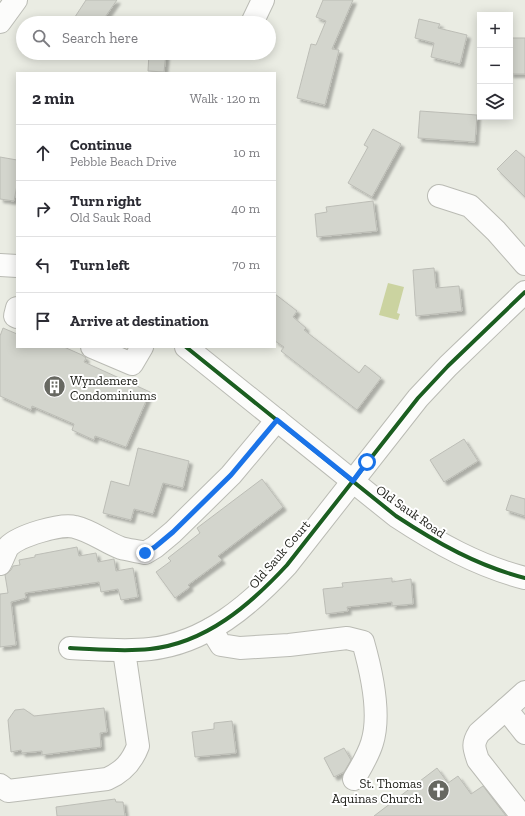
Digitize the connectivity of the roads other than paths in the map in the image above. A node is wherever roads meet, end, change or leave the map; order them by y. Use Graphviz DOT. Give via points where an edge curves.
graph roads {
  1 [pos="16,0"];
  2 [pos="263,0"];
  3 [pos="255,16"];
  4 [pos="0,22"];
  5 [pos="439,196"];
  6 [pos="0,264"];
  7 [pos="525,264"];
  8 [pos="16,266"];
  9 [pos="525,292"];
  10 [pos="94,348"];
  11 [pos="141,348"];
  12 [pos="187,348"];
  13 [pos="277,420"];
  14 [pos="353,481"];
  15 [pos="0,564"];
  16 [pos="525,578"];
  17 [pos="211,629"];
  18 [pos="70,648"];
  19 [pos="124,651"];
  20 [pos="525,692"];
  21 [pos="506,709"];
  22 [pos="525,733"];
  23 [pos="354,779"];
  24 [pos="0,785"];
  25 [pos="522,816"];
  1 -- 4 [label="street"];
  2 -- 3 [label="street"];
  5 -- 7 [label="street" via="470,206"];
  6 -- 8 [label="street"];
  9 -- 14 [label="street, Old Sauk Court" via="418,398"];
  10 -- 11 [label="street" via="132,364"];
  12 -- 13 [label="street, Old Sauk Road"];
  13 -- 14 [label="street, Old Sauk Road"];
  13 -- 15 [label="street" via="231,475 173,532 145,553 120,548 97,535 74,527 36,533 17,540 8,547"];
  14 -- 16 [label="street, Old Sauk Road" via="396,516 428,537 465,557"];
  14 -- 17 [label="street, Old Sauk Court" via="287,565 265,588 224,622"];
  17 -- 19 [label="street, Old Sauk Court" via="176,645"];
  17 -- 23 [label="street" via="221,645 240,648 347,638 363,642 373,679 375,724 373,742"];
  18 -- 19 [label="street, Old Sauk Court"];
  19 -- 24 [label="street" via="138,746 127,766 107,779 8,791"];
  20 -- 21 [label="street"];
  21 -- 22 [label="street"];
  21 -- 25 [label="street" via="479,733 474,741 475,750 478,760"];
}
